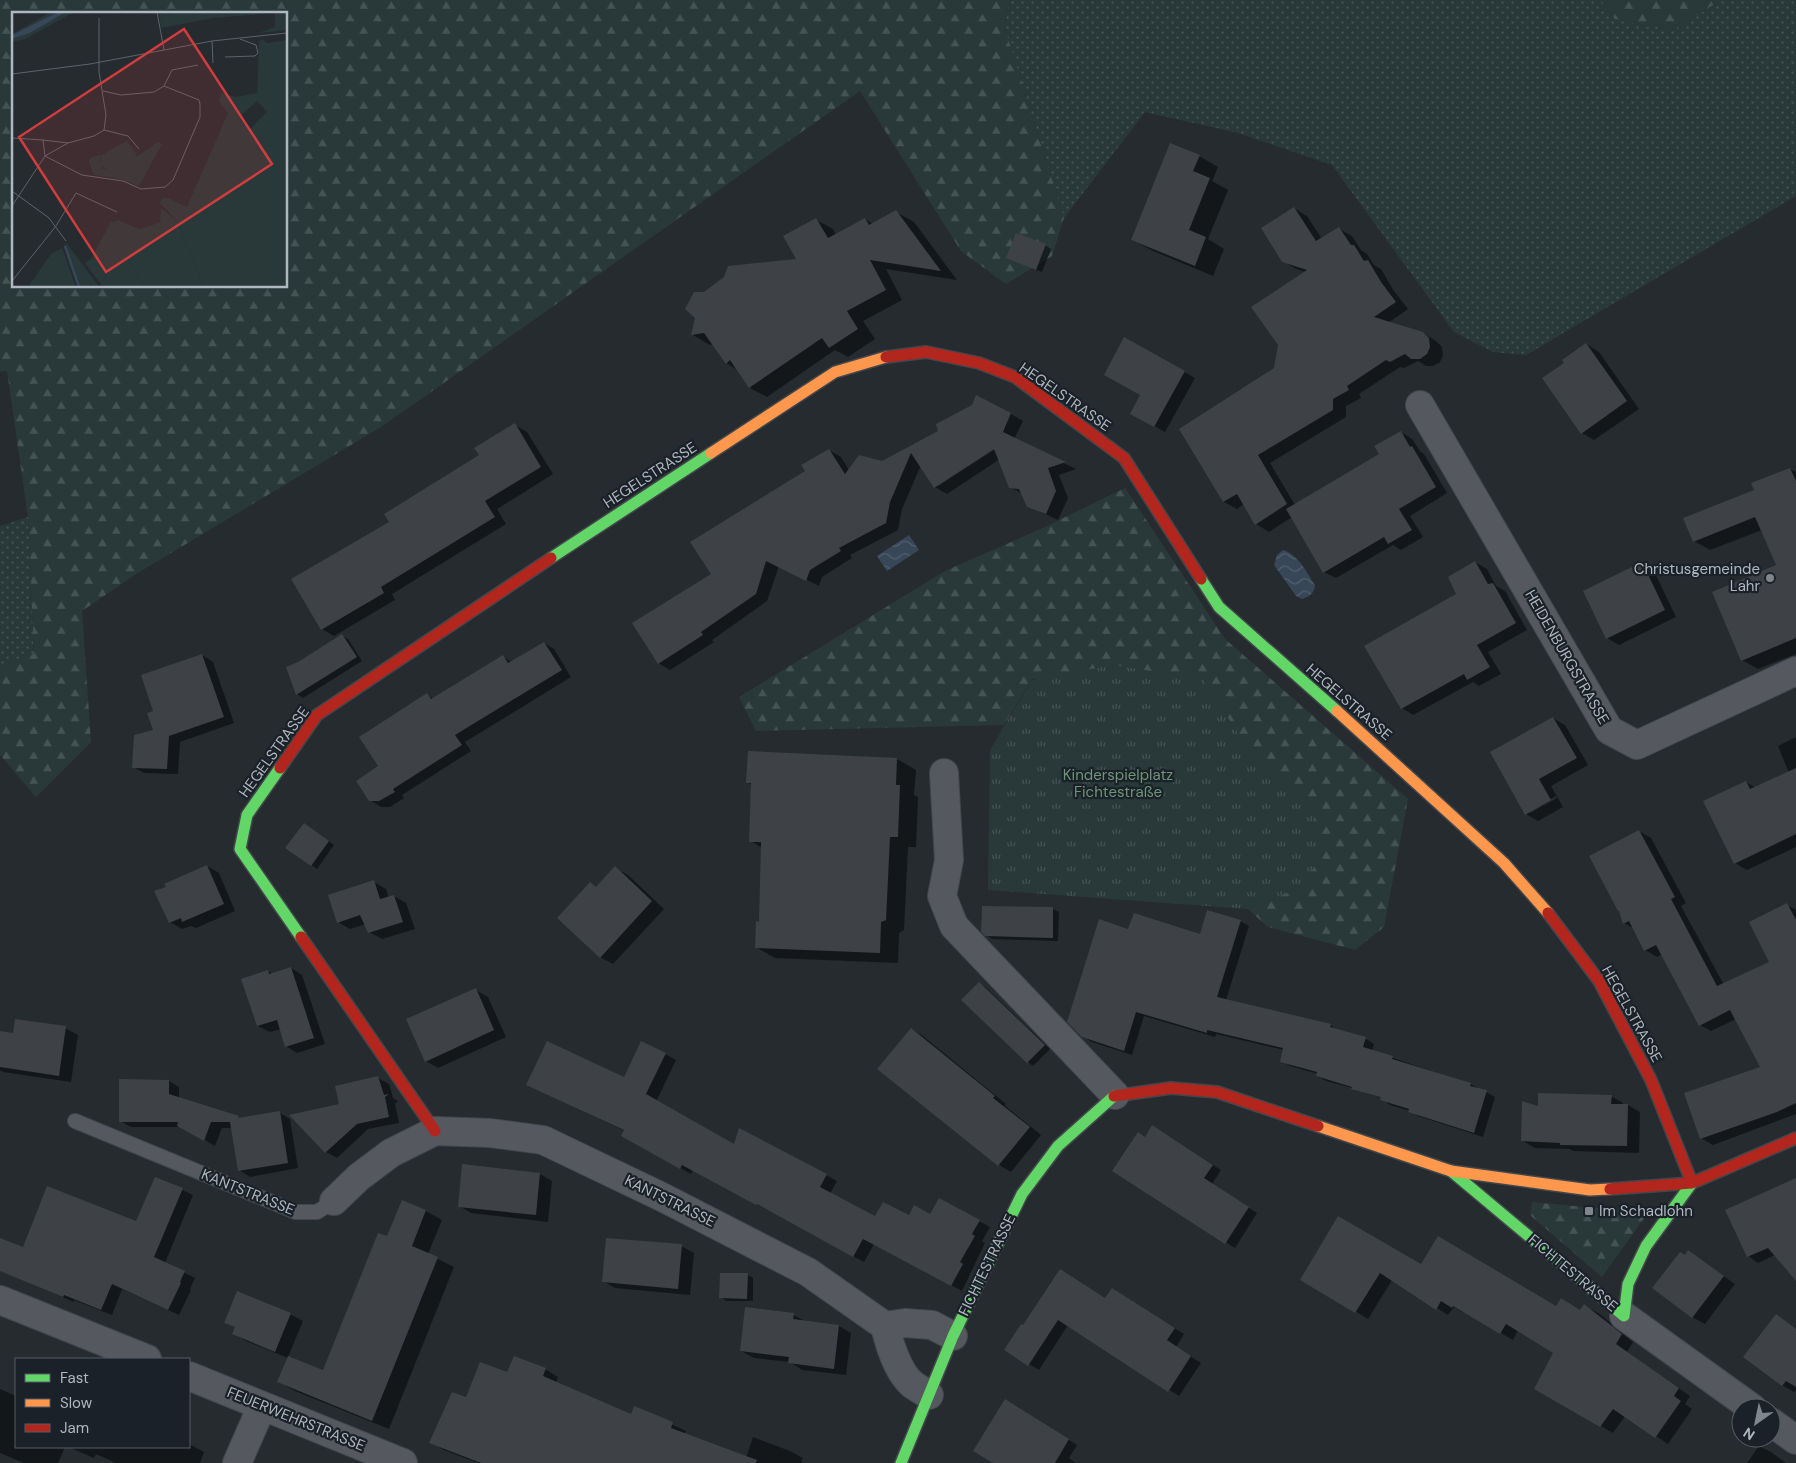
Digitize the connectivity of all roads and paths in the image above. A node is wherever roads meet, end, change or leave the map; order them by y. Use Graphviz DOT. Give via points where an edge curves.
graph roads {
  1 [pos="1420,405"];
  2 [pos="1796,672"];
  3 [pos="944,773"];
  4 [pos="1115,1095"];
  5 [pos="75,1121"];
  6 [pos="435,1131"];
  7 [pos="1796,1138"];
  8 [pos="1450,1171"];
  9 [pos="1692,1183"];
  10 [pos="334,1201"];
  11 [pos="0,1300"];
  12 [pos="1624,1316"];
  13 [pos="886,1326"];
  14 [pos="953,1336"];
  15 [pos="145,1358"];
  16 [pos="190,1376"];
  17 [pos="929,1395"];
  18 [pos="1738,1398"];
  19 [pos="262,1406"];
  20 [pos="1781,1429"];
  21 [pos="1796,1440"];
  22 [pos="238,1463"];
  23 [pos="403,1463"];
  24 [pos="901,1463"];
  1 -- 2 [label="street, HEIDENBURGSTRASSE" via="1609,730 1637,745"];
  3 -- 4 [label="street" via="949,860 942,896 954,926"];
  4 -- 8 [label="street, FICHTESTRASSE" via="1171,1088 1217,1092"];
  4 -- 14 [label="street, FICHTESTRASSE" via="1058,1146 1022,1194"];
  5 -- 10 [label="lane, KANTSTRASSE" via="296,1212 316,1212"];
  6 -- 9 [label="street, HEGELSTRASSE" via="240,849 247,814 317,715 835,372 882,358 926,352 979,363 1015,377 1124,458 1218,607 1497,856 1548,913 1599,981 1651,1080"];
  6 -- 10 [label="street, KANTSTRASSE" via="391,1153"];
  6 -- 13 [label="street, KANTSTRASSE" via="490,1132 543,1140 808,1272"];
  7 -- 9 [label="street, FICHTESTRASSE"];
  8 -- 9 [label="street, FICHTESTRASSE" via="1590,1190"];
  8 -- 12 [label="street, FICHTESTRASSE"];
  9 -- 12 [label="street, FICHTESTRASSE" via="1646,1246 1628,1284"];
  11 -- 15 [label="street"];
  12 -- 18 [label="street"];
  13 -- 14 [label="street" via="905,1323 932,1325"];
  13 -- 17 [label="street" via="889,1344 898,1364 910,1383"];
  14 -- 17 [label="street, FICHTESTRASSE"];
  16 -- 19 [label="street, FEUERWEHRSTRASSE"];
  17 -- 24 [label="street, FICHTESTRASSE"];
  19 -- 22 [label="street"];
  19 -- 23 [label="street, FEUERWEHRSTRASSE"];
  20 -- 21 [label="street"];
}
